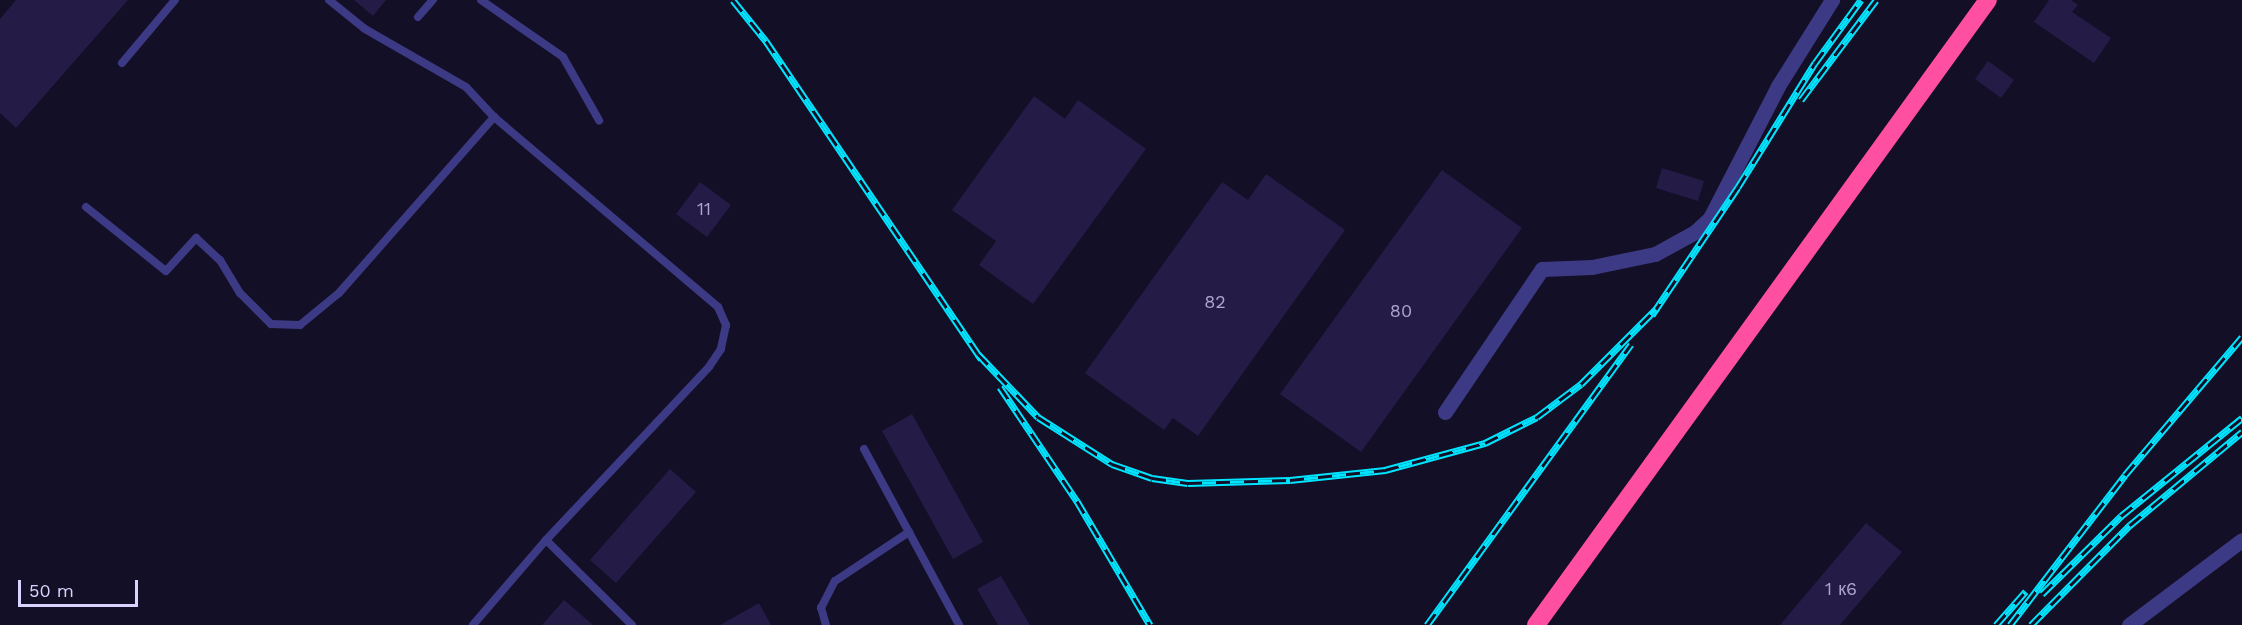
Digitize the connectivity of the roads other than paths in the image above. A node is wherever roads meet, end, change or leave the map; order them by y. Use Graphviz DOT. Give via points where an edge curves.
graph roads {
  1 [pos="175,0"];
  2 [pos="329,0"];
  3 [pos="433,0"];
  4 [pos="481,0"];
  5 [pos="1832,0"];
  6 [pos="1988,0"];
  7 [pos="418,17"];
  8 [pos="122,63"];
  9 [pos="494,117"];
  10 [pos="599,120"];
  11 [pos="86,207"];
  12 [pos="1445,412"];
  13 [pos="864,449"];
  14 [pos="909,532"];
  15 [pos="546,540"];
  16 [pos="2242,540"];
  17 [pos="473,625"];
  18 [pos="632,625"];
  19 [pos="826,625"];
  20 [pos="959,625"];
  21 [pos="1536,625"];
  22 [pos="2129,625"];
  1 -- 8 [label="lane"];
  2 -- 9 [label="lane" via="365,29 466,87"];
  3 -- 7 [label="lane"];
  4 -- 10 [label="lane" via="563,57"];
  5 -- 12 [label="street" via="1778,86 1710,218 1695,232 1655,254 1592,267 1542,269"];
  6 -- 21 [label="highway"];
  9 -- 11 [label="lane" via="339,293 300,325 271,324 240,293 220,260 196,238 166,271"];
  9 -- 15 [label="lane" via="718,307 726,325 721,349 709,367"];
  13 -- 14 [label="lane"];
  14 -- 19 [label="lane" via="835,581 821,608"];
  14 -- 20 [label="lane"];
  15 -- 17 [label="lane"];
  15 -- 18 [label="lane"];
  16 -- 22 [label="street"];
}
